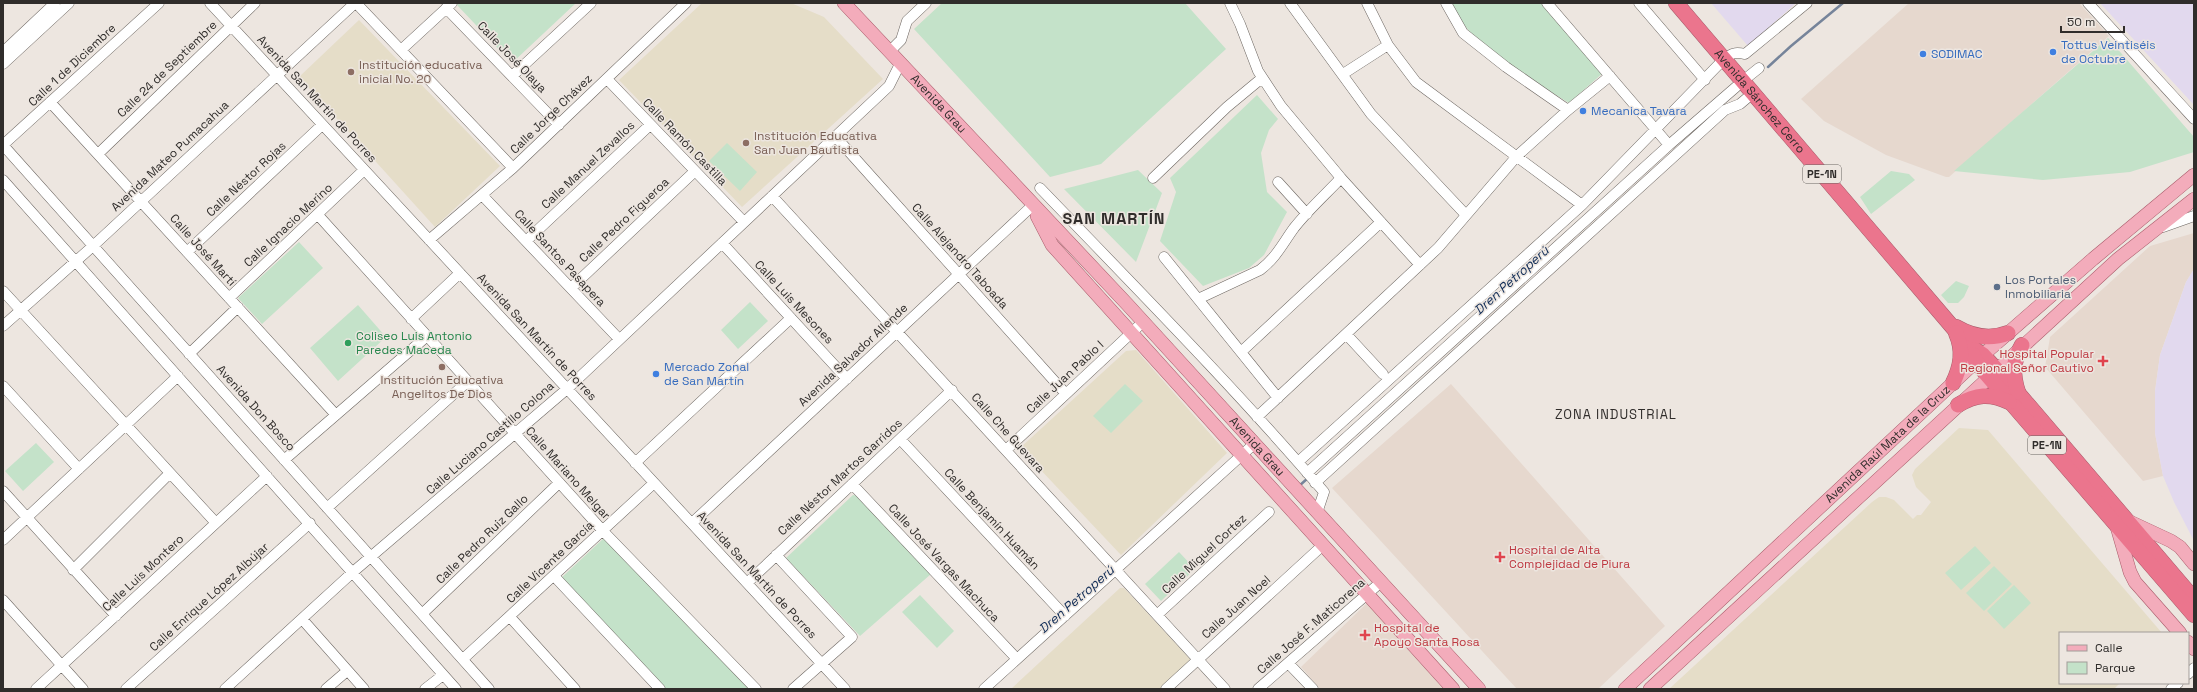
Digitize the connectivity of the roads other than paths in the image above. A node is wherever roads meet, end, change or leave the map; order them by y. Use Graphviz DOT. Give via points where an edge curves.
graph roads {
  1 [pos="55,3"];
  2 [pos="68,3"];
  3 [pos="158,3"];
  4 [pos="210,3"];
  5 [pos="255,3"];
  6 [pos="355,3"];
  7 [pos="591,3"];
  8 [pos="686,3"];
  9 [pos="844,3"];
  10 [pos="926,3"];
  11 [pos="1230,3"];
  12 [pos="1290,3"];
  13 [pos="1368,3"];
  14 [pos="1446,3"];
  15 [pos="1547,3"];
  16 [pos="1639,3"];
  17 [pos="1676,3"];
  18 [pos="1807,3"];
  19 [pos="2088,3"];
  20 [pos="449,6"];
  21 [pos="231,26"];
  22 [pos="1388,45"];
  23 [pos="401,50"];
  24 [pos="3,52"];
  25 [pos="889,52"];
  26 [pos="1724,59"];
  27 [pos="3,64"];
  28 [pos="900,64"];
  29 [pos="1759,68"];
  30 [pos="1343,74"];
  31 [pos="276,75"];
  32 [pos="512,76"];
  33 [pos="1610,76"];
  34 [pos="1749,76"];
  35 [pos="1262,78"];
  36 [pos="607,79"];
  37 [pos="1705,80"];
  38 [pos="1736,88"];
  39 [pos="1753,93"];
  40 [pos="50,102"];
  41 [pos="1568,110"];
  42 [pos="2194,119"];
  43 [pos="322,125"];
  44 [pos="559,125"];
  45 [pos="650,125"];
  46 [pos="1654,130"];
  47 [pos="835,136"];
  48 [pos="3,145"];
  49 [pos="1669,145"];
  50 [pos="98,154"];
  51 [pos="1517,156"];
  52 [pos="513,168"];
  53 [pos="364,170"];
  54 [pos="695,171"];
  55 [pos="2194,175"];
  56 [pos="1153,178"];
  57 [pos="1341,178"];
  58 [pos="3,180"];
  59 [pos="1278,182"];
  60 [pos="1040,188"];
  61 [pos="482,194"];
  62 [pos="772,196"];
  63 [pos="2194,199"];
  64 [pos="140,201"];
  65 [pos="1582,205"];
  66 [pos="1032,206"];
  67 [pos="1307,214"];
  68 [pos="318,215"];
  69 [pos="1466,215"];
  70 [pos="2194,216"];
  71 [pos="744,222"];
  72 [pos="1381,222"];
  73 [pos="2155,229"];
  74 [pos="429,240"];
  75 [pos="526,241"];
  76 [pos="722,242"];
  77 [pos="93,246"];
  78 [pos="187,252"];
  79 [pos="1164,257"];
  80 [pos="75,261"];
  81 [pos="1420,265"];
  82 [pos="460,274"];
  83 [pos="959,275"];
  84 [pos="2074,276"];
  85 [pos="571,288"];
  86 [pos="3,291"];
  87 [pos="229,298"];
  88 [pos="1198,299"];
  89 [pos="2073,299"];
  90 [pos="238,307"];
  91 [pos="21,311"];
  92 [pos="791,318"];
  93 [pos="411,320"];
  94 [pos="1143,322"];
  95 [pos="3,326"];
  96 [pos="1953,327"];
  97 [pos="898,332"];
  98 [pos="2008,333"];
  99 [pos="1130,334"];
  100 [pos="1346,334"];
  101 [pos="426,337"];
  102 [pos="619,339"];
  103 [pos="2022,345"];
  104 [pos="1241,352"];
  105 [pos="190,354"];
  106 [pos="1979,359"];
  107 [pos="1992,373"];
  108 [pos="1383,374"];
  109 [pos="178,376"];
  110 [pos="847,379"];
  111 [pos="467,382"];
  112 [pos="1953,383"];
  113 [pos="3,386"];
  114 [pos="567,389"];
  115 [pos="952,390"];
  116 [pos="1066,394"];
  117 [pos="1278,398"];
  118 [pos="2014,398"];
  119 [pos="1958,405"];
  120 [pos="336,415"];
  121 [pos="1257,417"];
  122 [pos="126,425"];
  123 [pos="514,433"];
  124 [pos="900,439"];
  125 [pos="1254,444"];
  126 [pos="1006,450"];
  127 [pos="1241,455"];
  128 [pos="284,460"];
  129 [pos="1298,462"];
  130 [pos="635,463"];
  131 [pos="79,469"];
  132 [pos="170,473"];
  133 [pos="1307,473"];
  134 [pos="267,476"];
  135 [pos="559,483"];
  136 [pos="654,483"];
  137 [pos="1315,483"];
  138 [pos="852,484"];
  139 [pos="3,491"];
  140 [pos="327,508"];
  141 [pos="1269,512"];
  142 [pos="1317,513"];
  143 [pos="27,518"];
  144 [pos="216,523"];
  145 [pos="692,523"];
  146 [pos="2121,523"];
  147 [pos="310,524"];
  148 [pos="603,531"];
  149 [pos="3,540"];
  150 [pos="1323,545"];
  151 [pos="776,555"];
  152 [pos="371,557"];
  153 [pos="2194,564"];
  154 [pos="74,570"];
  155 [pos="1115,570"];
  156 [pos="353,572"];
  157 [pos="554,576"];
  158 [pos="1381,582"];
  159 [pos="747,583"];
  160 [pos="1366,594"];
  161 [pos="2194,599"];
  162 [pos="3,600"];
  163 [pos="422,614"];
  164 [pos="1157,615"];
  165 [pos="2194,615"];
  166 [pos="116,616"];
  167 [pos="1065,616"];
  168 [pos="510,617"];
  169 [pos="302,619"];
  170 [pos="2179,632"];
  171 [pos="463,659"];
  172 [pos="1017,659"];
  173 [pos="1198,659"];
  174 [pos="1288,663"];
  175 [pos="821,664"];
  176 [pos="62,666"];
  177 [pos="348,671"];
  178 [pos="443,674"];
  179 [pos="36,689"];
  180 [pos="83,689"];
  181 [pos="126,689"];
  182 [pos="224,689"];
  183 [pos="326,689"];
  184 [pos="364,689"];
  185 [pos="425,689"];
  186 [pos="456,689"];
  187 [pos="489,689"];
  188 [pos="575,689"];
  189 [pos="660,689"];
  190 [pos="756,689"];
  191 [pos="793,689"];
  192 [pos="845,689"];
  193 [pos="984,689"];
  194 [pos="1166,689"];
  195 [pos="1225,689"];
  196 [pos="1258,689"];
  197 [pos="1313,689"];
  198 [pos="1453,689"];
  199 [pos="1479,689"];
  200 [pos="1625,689"];
  201 [pos="1650,689"];
  1 -- 24 [label="street"];
  2 -- 27 [label="street"];
  3 -- 40 [label="street, Calle 1 de Diciembre"];
  4 -- 21 [label="street, Avenida San Martín de Porres"];
  5 -- 21 [label="street, Calle 24 de Septiembre"];
  6 -- 23 [label="street"];
  6 -- 31 [label="street, Avenida Mateo Pumacahua"];
  7 -- 32 [label="street"];
  8 -- 36 [label="street, Calle Jorge Chávez"];
  9 -- 25 [label="main road, Avenida Grau"];
  10 -- 25 [label="street" via="907,21 901,40"];
  11 -- 35 [label="street"];
  12 -- 30 [label="street"];
  13 -- 22 [label="street"];
  14 -- 41 [label="street" via="1463,33"];
  15 -- 33 [label="street"];
  16 -- 37 [label="street"];
  17 -- 26 [label="highway, Avenida Sánchez Cerro / PE-1N"];
  18 -- 26 [label="street" via="1745,54 1731,53"];
  19 -- 42 [label="street"];
  20 -- 23 [label="street"];
  20 -- 32 [label="street, Calle José Olaya"];
  21 -- 31 [label="street, Avenida San Martín de Porres"];
  21 -- 50 [label="street, Calle 24 de Septiembre"];
  22 -- 30 [label="street"];
  22 -- 51 [label="street" via="1422,88"];
  23 -- 52 [label="street"];
  25 -- 28 [label="main road, Avenida Grau"];
  26 -- 37 [label="street"];
  26 -- 39 [label="highway, Avenida Sánchez Cerro / PE-1N"];
  28 -- 47 [label="street, Calle Luciano Castillo Colona" via="889,86"];
  28 -- 66 [label="main road, Avenida Grau"];
  29 -- 34 [label="street"];
  30 -- 69 [label="street" via="1371,114"];
  31 -- 43 [label="street, Avenida San Martín de Porres"];
  31 -- 64 [label="street, Avenida Mateo Pumacahua"];
  32 -- 44 [label="street, Calle José Olaya"];
  33 -- 41 [label="street"];
  33 -- 46 [label="street"];
  35 -- 56 [label="street" via="1227,107"];
  35 -- 57 [label="street" via="1281,106"];
  36 -- 44 [label="street, Calle Jorge Chávez"];
  36 -- 45 [label="street, Calle Ramón Castilla"];
  37 -- 46 [label="street"];
  38 -- 49 [label="street"];
  39 -- 96 [label="highway, Avenida Sánchez Cerro / PE-1N"];
  39 -- 137 [label="street" via="1740,104 1725,110"];
  40 -- 48 [label="street, Calle 1 de Diciembre"];
  40 -- 50 [label="street, Calle José Martí"];
  41 -- 51 [label="street"];
  43 -- 53 [label="street, Avenida San Martín de Porres"];
  43 -- 78 [label="street, Calle Néstor Rojas"];
  44 -- 52 [label="street, Calle Jorge Chávez"];
  45 -- 54 [label="street, Calle Ramón Castilla"];
  45 -- 75 [label="street, Calle Manuel Zevallos"];
  46 -- 49 [label="street"];
  46 -- 65 [label="street"];
  47 -- 62 [label="street, Calle Luciano Castillo Colona"];
  47 -- 83 [label="street, Calle Alejandro Taboada"];
  48 -- 77 [label="street, Avenida Don Bosco"];
  49 -- 133 [label="street"];
  50 -- 64 [label="street, Calle José Martí"];
  51 -- 65 [label="street"];
  51 -- 69 [label="street"];
  52 -- 61 [label="street, Calle Jorge Chávez"];
  53 -- 68 [label="street, Calle Ignacio Merino"];
  53 -- 74 [label="street, Avenida San Martín de Porres"];
  54 -- 71 [label="street, Calle Ramón Castilla"];
  54 -- 85 [label="street, Calle Pedro Figueroa"];
  55 -- 84 [label="main road, Avenida Raúl Mata de la Cruz"];
  57 -- 67 [label="street"];
  57 -- 72 [label="street"];
  58 -- 80 [label="street"];
  59 -- 67 [label="street"];
  60 -- 121 [label="street"];
  61 -- 74 [label="street, Calle Jorge Chávez"];
  61 -- 75 [label="street, Calle Santos Pasapera"];
  62 -- 71 [label="street, Calle Luciano Castillo Colona"];
  62 -- 97 [label="street, Calle Che Guevara"];
  63 -- 73 [label="main road, Avenida Raúl Mata de la Cruz"];
  64 -- 77 [label="street, Avenida Mateo Pumacahua"];
  64 -- 78 [label="street, Calle José Martí"];
  65 -- 129 [label="street"];
  66 -- 83 [label="street, Avenida Salvador Allende"];
  66 -- 94 [label="main road, Avenida Grau"];
  66 -- 99 [label="main road, Avenida Grau" via="1052,245"];
  67 -- 88 [label="street" via="1294,228 1276,257 1267,265"];
  68 -- 87 [label="street, Calle Ignacio Merino"];
  68 -- 93 [label="street, Calle Mariano Melgar"];
  69 -- 81 [label="street"];
  70 -- 73 [label="street"];
  71 -- 76 [label="street, Calle Luciano Castillo Colona"];
  72 -- 81 [label="street"];
  72 -- 104 [label="street"];
  73 -- 89 [label="main road, Avenida Raúl Mata de la Cruz"];
  74 -- 82 [label="street, Avenida San Martín de Porres"];
  75 -- 85 [label="street, Calle Santos Pasapera"];
  76 -- 92 [label="street, Calle Luis Mesones"];
  76 -- 102 [label="street, Calle Luciano Castillo Colona"];
  77 -- 80 [label="street, Avenida Mateo Pumacahua"];
  77 -- 105 [label="street, Avenida Don Bosco"];
  78 -- 87 [label="street, Calle José Martí"];
  79 -- 88 [label="street"];
  80 -- 91 [label="street, Avenida Mateo Pumacahua"];
  80 -- 109 [label="street"];
  81 -- 100 [label="street"];
  82 -- 93 [label="street"];
  82 -- 114 [label="street, Avenida San Martín de Porres"];
  83 -- 97 [label="street, Avenida Salvador Allende"];
  83 -- 116 [label="street, Calle Alejandro Taboada"];
  84 -- 89 [label="main road" via="2063,287 2052,306 2060,308"];
  84 -- 98 [label="main road, Avenida Raúl Mata de la Cruz"];
  85 -- 102 [label="street, Calle Santos Pasapera"];
  86 -- 91 [label="street"];
  87 -- 90 [label="street, Calle José Martí"];
  88 -- 104 [label="street"];
  89 -- 103 [label="main road, Avenida Raúl Mata de la Cruz"];
  90 -- 105 [label="street"];
  90 -- 120 [label="street, Calle José Martí"];
  91 -- 95 [label="street, Avenida Mateo Pumacahua"];
  91 -- 122 [label="street"];
  92 -- 110 [label="street, Calle Luis Mesones"];
  92 -- 130 [label="street"];
  93 -- 101 [label="street, Calle Mariano Melgar"];
  94 -- 99 [label="street, Calle Juan Pablo I"];
  94 -- 125 [label="main road, Avenida Grau"];
  96 -- 98 [label="highway" via="1975,336 1997,337"];
  96 -- 106 [label="highway, Avenida Sánchez Cerro / PE-1N"];
  96 -- 112 [label="highway" via="1961,347 1961,364"];
  97 -- 110 [label="street, Avenida Salvador Allende"];
  97 -- 115 [label="street, Calle Che Guevara"];
  98 -- 106 [label="main road, Avenida Raúl Mata de la Cruz"];
  99 -- 116 [label="street, Calle Juan Pablo I"];
  99 -- 127 [label="main road, Avenida Grau"];
  100 -- 108 [label="street"];
  100 -- 117 [label="street"];
  101 -- 111 [label="street, Calle Mariano Melgar"];
  101 -- 120 [label="street"];
  102 -- 114 [label="street, Calle Luciano Castillo Colona"];
  103 -- 107 [label="main road, Avenida Raúl Mata de la Cruz"];
  103 -- 118 [label="highway" via="2014,367"];
  104 -- 117 [label="street"];
  105 -- 128 [label="street, Avenida Don Bosco"];
  106 -- 107 [label="highway, Avenida Sánchez Cerro / PE-1N"];
  106 -- 112 [label="main road, Avenida Raúl Mata de la Cruz"];
  107 -- 118 [label="highway, Avenida Sánchez Cerro / PE-1N"];
  107 -- 119 [label="main road, Avenida Raúl Mata de la Cruz"];
  109 -- 122 [label="street"];
  109 -- 134 [label="street"];
  110 -- 145 [label="street, Avenida Salvador Allende"];
  111 -- 123 [label="street, Calle Mariano Melgar"];
  111 -- 140 [label="street"];
  112 -- 200 [label="main road, Avenida Raúl Mata de la Cruz"];
  113 -- 131 [label="street"];
  114 -- 123 [label="street, Calle Luciano Castillo Colona"];
  114 -- 130 [label="street, Avenida San Martín de Porres"];
  115 -- 124 [label="street, Calle Néstor Martos Garridos"];
  115 -- 126 [label="street, Calle Che Guevara"];
  116 -- 126 [label="street, Calle Juan Pablo I"];
  117 -- 121 [label="street"];
  118 -- 119 [label="highway" via="1981,395"];
  118 -- 146 [label="highway, Avenida Sánchez Cerro / PE-1N"];
  119 -- 201 [label="main road, Avenida Raúl Mata de la Cruz"];
  120 -- 128 [label="street"];
  121 -- 129 [label="street"];
  122 -- 131 [label="street"];
  122 -- 132 [label="street"];
  123 -- 135 [label="street, Calle Mariano Melgar"];
  123 -- 152 [label="street, Calle Luciano Castillo Colona"];
  124 -- 138 [label="street, Calle Néstor Martos Garridos"];
  124 -- 167 [label="street, Calle Benjamín Huamán"];
  125 -- 127 [label="street"];
  125 -- 142 [label="main road, Avenida Grau"];
  126 -- 155 [label="street, Calle Che Guevara"];
  127 -- 150 [label="main road, Avenida Grau"];
  127 -- 155 [label="street"];
  128 -- 140 [label="street, Avenida Don Bosco"];
  129 -- 133 [label="street"];
  130 -- 136 [label="street, Avenida San Martín de Porres"];
  131 -- 143 [label="street"];
  132 -- 144 [label="street"];
  132 -- 154 [label="street"];
  133 -- 137 [label="street"];
  134 -- 144 [label="street, Calle Luis Montero"];
  134 -- 147 [label="street"];
  135 -- 148 [label="street, Calle Mariano Melgar"];
  135 -- 163 [label="street, Calle Pedro Ruiz Gallo"];
  136 -- 145 [label="street, Avenida San Martín de Porres"];
  136 -- 148 [label="street, Calle Vicente García"];
  137 -- 142 [label="street" via="1324,492"];
  138 -- 151 [label="street, Calle Néstor Martos Garridos"];
  138 -- 172 [label="street, Calle José Vargas Machuca"];
  139 -- 143 [label="street"];
  140 -- 152 [label="street, Avenida Don Bosco"];
  141 -- 164 [label="street, Calle Miguel Cortez"];
  142 -- 158 [label="main road, Avenida Grau"];
  143 -- 149 [label="street"];
  143 -- 154 [label="street"];
  144 -- 166 [label="street, Calle Luis Montero"];
  145 -- 159 [label="street, Avenida San Martín de Porres"];
  146 -- 153 [label="main road, Avenida Sánchez Cerro" via="2171,541 2180,547"];
  146 -- 161 [label="highway, Avenida Sánchez Cerro / PE-1N"];
  146 -- 165 [label="highway, Avenida Sánchez Cerro / PE-1N"];
  146 -- 170 [label="main road, Avenida Sánchez Cerro" via="2130,572 2135,582"];
  147 -- 156 [label="street"];
  147 -- 181 [label="street, Calle Enrique López Albújar"];
  148 -- 157 [label="street, Calle Vicente García"];
  148 -- 190 [label="street, Calle Mariano Melgar"];
  150 -- 160 [label="main road, Avenida Grau"];
  150 -- 173 [label="street, Calle Juan Noel"];
  151 -- 159 [label="street, Calle Néstor Martos Garridos"];
  151 -- 175 [label="street" via="852,637"];
  152 -- 156 [label="street, Calle Luciano Castillo Colona"];
  152 -- 163 [label="street, Avenida Don Bosco"];
  154 -- 166 [label="street"];
  155 -- 164 [label="street, Calle Che Guevara"];
  155 -- 167 [label="street"];
  156 -- 169 [label="street, Calle Luciano Castillo Colona"];
  156 -- 178 [label="street"];
  157 -- 168 [label="street, Calle Vicente García"];
  157 -- 189 [label="street"];
  158 -- 160 [label="street, Calle José F. Maticorena"];
  158 -- 199 [label="main road, Avenida Grau"];
  159 -- 175 [label="street, Avenida San Martín de Porres"];
  160 -- 174 [label="street, Calle José F. Maticorena"];
  160 -- 198 [label="main road, Avenida Grau"];
  162 -- 176 [label="street"];
  163 -- 171 [label="street, Avenida Don Bosco"];
  164 -- 173 [label="street, Calle Che Guevara"];
  166 -- 176 [label="street, Calle Luis Montero"];
  167 -- 172 [label="street"];
  168 -- 171 [label="street, Calle Vicente García"];
  168 -- 188 [label="street"];
  169 -- 177 [label="street"];
  169 -- 182 [label="street, Calle Luciano Castillo Colona"];
  171 -- 187 [label="street, Avenida Don Bosco"];
  172 -- 193 [label="street"];
  173 -- 194 [label="street, Calle Juan Noel"];
  173 -- 195 [label="street, Calle Che Guevara"];
  174 -- 196 [label="street, Calle José F. Maticorena"];
  174 -- 197 [label="street"];
  175 -- 191 [label="street"];
  175 -- 192 [label="street, Avenida San Martín de Porres"];
  176 -- 179 [label="street, Calle Luis Montero"];
  176 -- 180 [label="street"];
  177 -- 183 [label="street"];
  177 -- 184 [label="street"];
  178 -- 185 [label="street"];
  178 -- 186 [label="street"];
}
